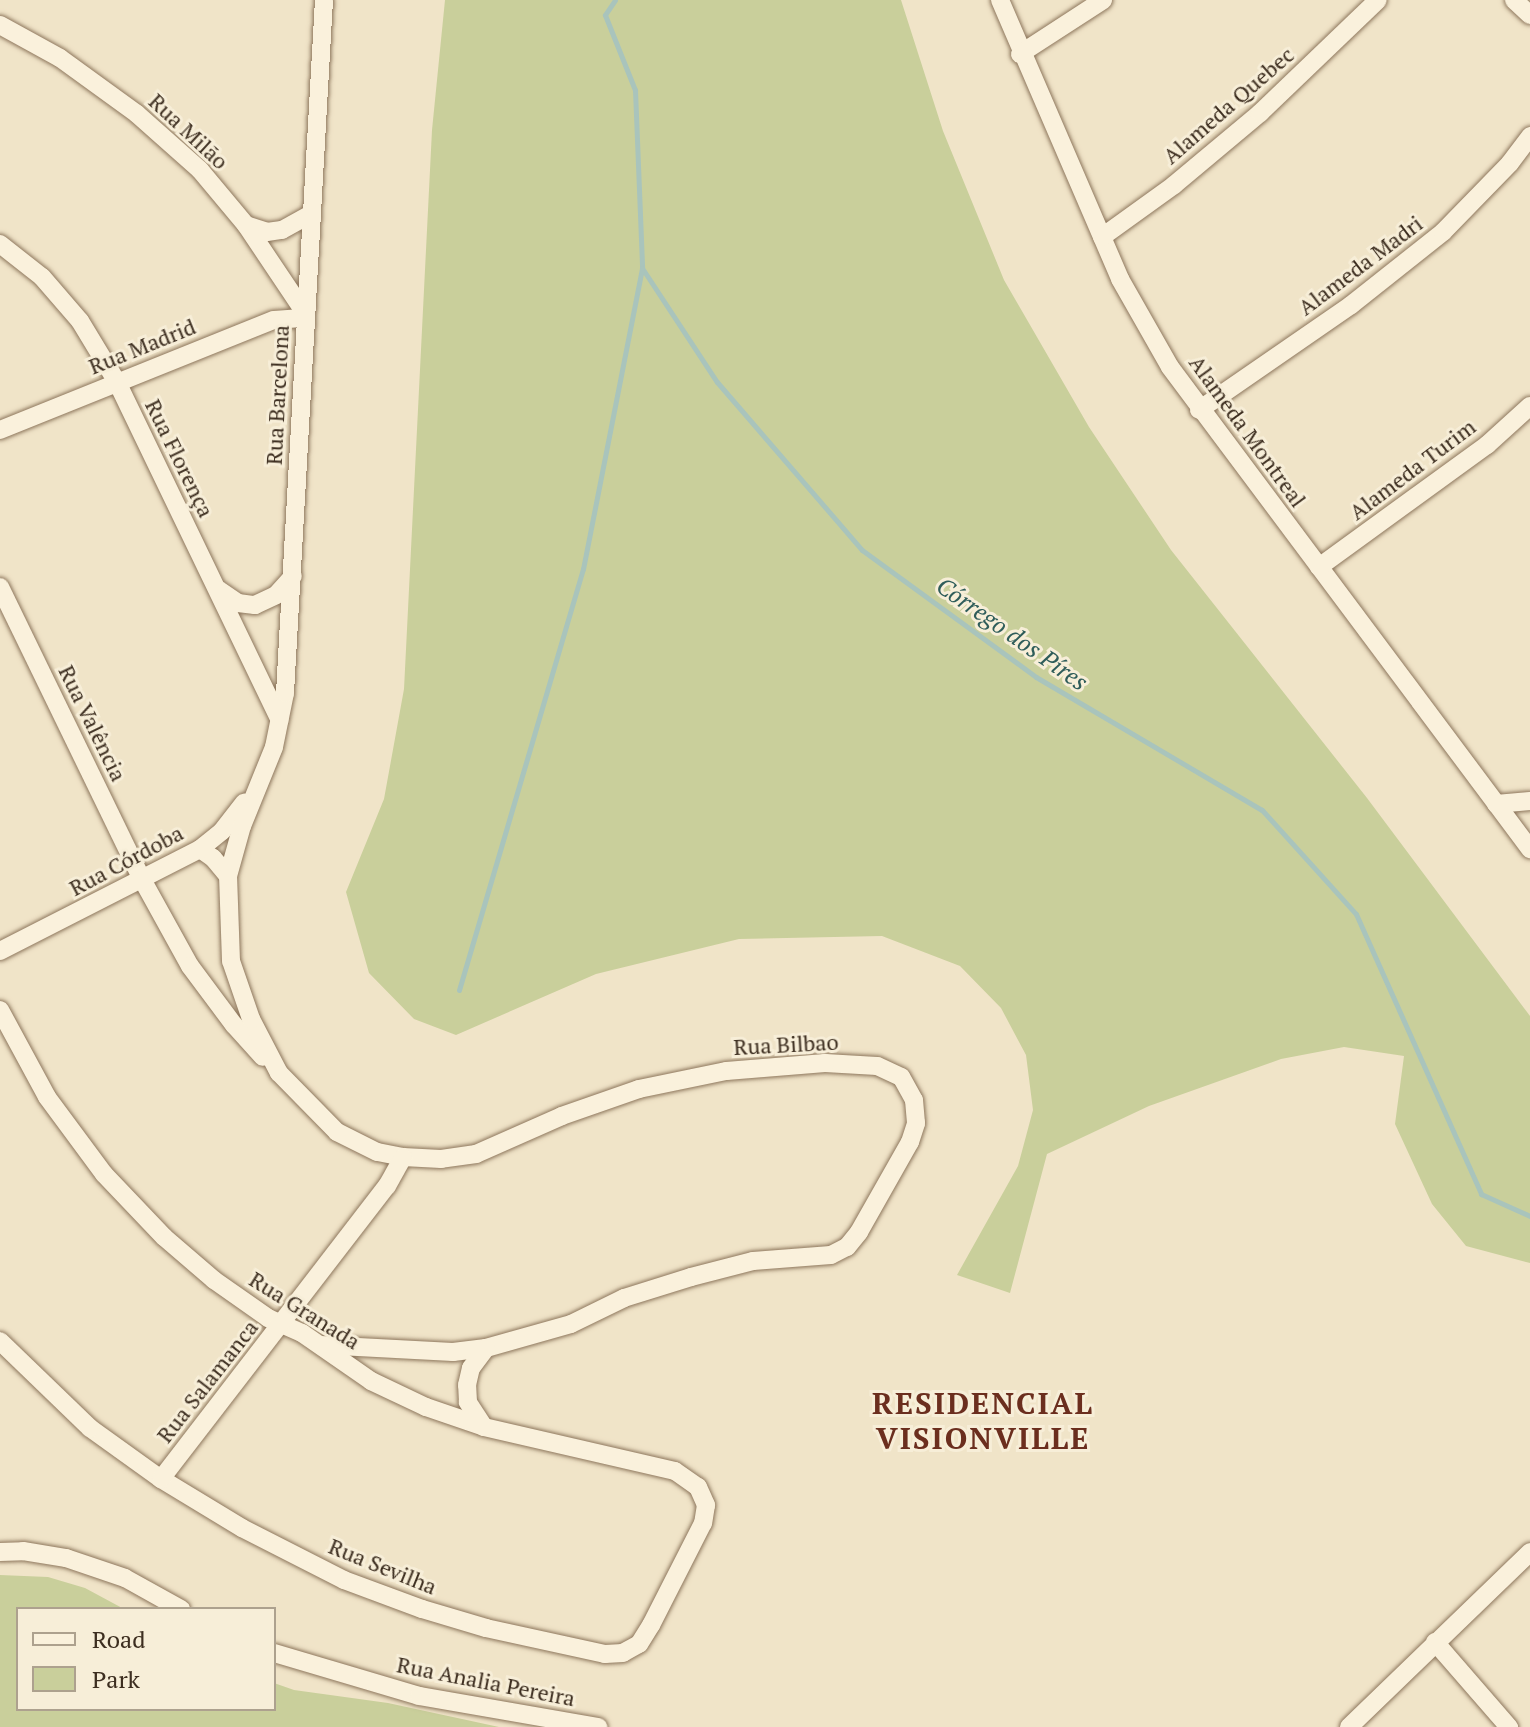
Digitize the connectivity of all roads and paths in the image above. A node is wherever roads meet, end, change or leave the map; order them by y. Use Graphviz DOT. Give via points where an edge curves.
graph roads {
  1 [pos="324,0"];
  2 [pos="1000,0"];
  3 [pos="1103,0"];
  4 [pos="1378,0"];
  5 [pos="1514,0"];
  6 [pos="1530,15"];
  7 [pos="0,25"];
  8 [pos="1020,54"];
  9 [pos="1530,136"];
  10 [pos="311,214"];
  11 [pos="246,225"];
  12 [pos="1102,237"];
  13 [pos="0,244"];
  14 [pos="305,316"];
  15 [pos="117,382"];
  16 [pos="1199,410"];
  17 [pos="1528,411"];
  18 [pos="0,430"];
  19 [pos="1319,567"];
  20 [pos="293,576"];
  21 [pos="0,587"];
  22 [pos="216,589"];
  23 [pos="280,720"];
  24 [pos="256,788"];
  25 [pos="1530,801"];
  26 [pos="1496,804"];
  27 [pos="200,849"];
  28 [pos="1530,849"];
  29 [pos="228,876"];
  30 [pos="143,881"];
  31 [pos="0,951"];
  32 [pos="231,961"];
  33 [pos="190,966"];
  34 [pos="0,1010"];
  35 [pos="279,1073"];
  36 [pos="403,1157"];
  37 [pos="282,1323"];
  38 [pos="0,1341"];
  39 [pos="320,1345"];
  40 [pos="486,1348"];
  41 [pos="484,1427"];
  42 [pos="161,1479"];
  43 [pos="698,1487"];
  44 [pos="0,1552"];
  45 [pos="1530,1552"];
  46 [pos="177,1607"];
  47 [pos="1435,1642"];
  48 [pos="276,1654"];
  49 [pos="598,1727"];
  50 [pos="1349,1727"];
  51 [pos="1509,1727"];
  1 -- 10 [label="street, Rua Barcelona"];
  2 -- 8 [label="street, Alameda Montreal"];
  3 -- 8 [label="street"];
  4 -- 12 [label="street, Alameda Quebec" via="1260,113"];
  5 -- 6 [label="street"];
  7 -- 11 [label="street, Rua Milão" via="60,58 137,114 200,170"];
  8 -- 12 [label="street, Alameda Montreal"];
  9 -- 16 [label="street, Alameda Madri" via="1443,232 1351,305"];
  10 -- 11 [label="street" via="282,230 267,232"];
  10 -- 14 [label="street, Rua Barcelona"];
  11 -- 14 [label="street, Rua Milão"];
  12 -- 16 [label="street, Alameda Montreal" via="1127,291"];
  13 -- 15 [label="street, Rua Florença" via="42,277 80,321"];
  14 -- 15 [label="street, Rua Madrid" via="274,320"];
  14 -- 20 [label="street, Rua Barcelona"];
  15 -- 18 [label="street, Rua Madrid"];
  15 -- 22 [label="street, Rua Florença"];
  16 -- 19 [label="street, Alameda Montreal"];
  17 -- 19 [label="street, Alameda Turim"];
  19 -- 26 [label="street, Alameda Montreal"];
  20 -- 22 [label="street" via="276,595 255,605 238,603"];
  20 -- 23 [label="street, Rua Barcelona"];
  21 -- 30 [label="street, Rua Valência"];
  22 -- 23 [label="street, Rua Florença"];
  23 -- 24 [label="street, Rua Barcelona"];
  24 -- 27 [label="street, Rua Córdoba" via="222,831"];
  24 -- 29 [label="street, Rua Bilbao"];
  25 -- 26 [label="street"];
  26 -- 28 [label="street, Alameda Montreal"];
  27 -- 29 [label="street"];
  27 -- 30 [label="street, Rua Córdoba"];
  29 -- 32 [label="street, Rua Bilbao"];
  30 -- 31 [label="street, Rua Córdoba"];
  30 -- 33 [label="street, Rua Valência"];
  32 -- 33 [label="street" via="211,976"];
  32 -- 35 [label="street, Rua Bilbao" via="251,1019"];
  33 -- 35 [label="street, Rua Valência"];
  34 -- 37 [label="street, Rua Granada" via="47,1097 104,1174 214,1280"];
  35 -- 36 [label="street, Rua Bilbao" via="337,1132 377,1152"];
  36 -- 37 [label="street, Rua Salamanca" via="394,1177"];
  36 -- 40 [label="street, Rua Bilbao" via="476,1154 639,1089 726,1071 825,1063 877,1066 901,1077 914,1100 916,1123 910,1142 847,1247 831,1255 753,1261 691,1277 624,1298 559,1328"];
  37 -- 39 [label="street, Rua Granada"];
  37 -- 42 [label="street, Rua Salamanca"];
  38 -- 42 [label="street, Rua Sevilha" via="90,1428"];
  39 -- 40 [label="street, Rua Bilbao"];
  39 -- 41 [label="street, Rua Granada" via="371,1381"];
  40 -- 41 [label="street" via="471,1368 467,1385 468,1402"];
  41 -- 43 [label="street, Rua Granada" via="675,1471"];
  42 -- 43 [label="street, Rua Sevilha" via="344,1580 486,1628 605,1654 623,1653 639,1644 651,1625 703,1523 706,1505"];
  44 -- 46 [label="street" via="66,1558 125,1578"];
  45 -- 47 [label="street"];
  47 -- 50 [label="street"];
  47 -- 51 [label="street"];
  48 -- 49 [label="street, Rua Analia Pereira" via="419,1696"];
}
